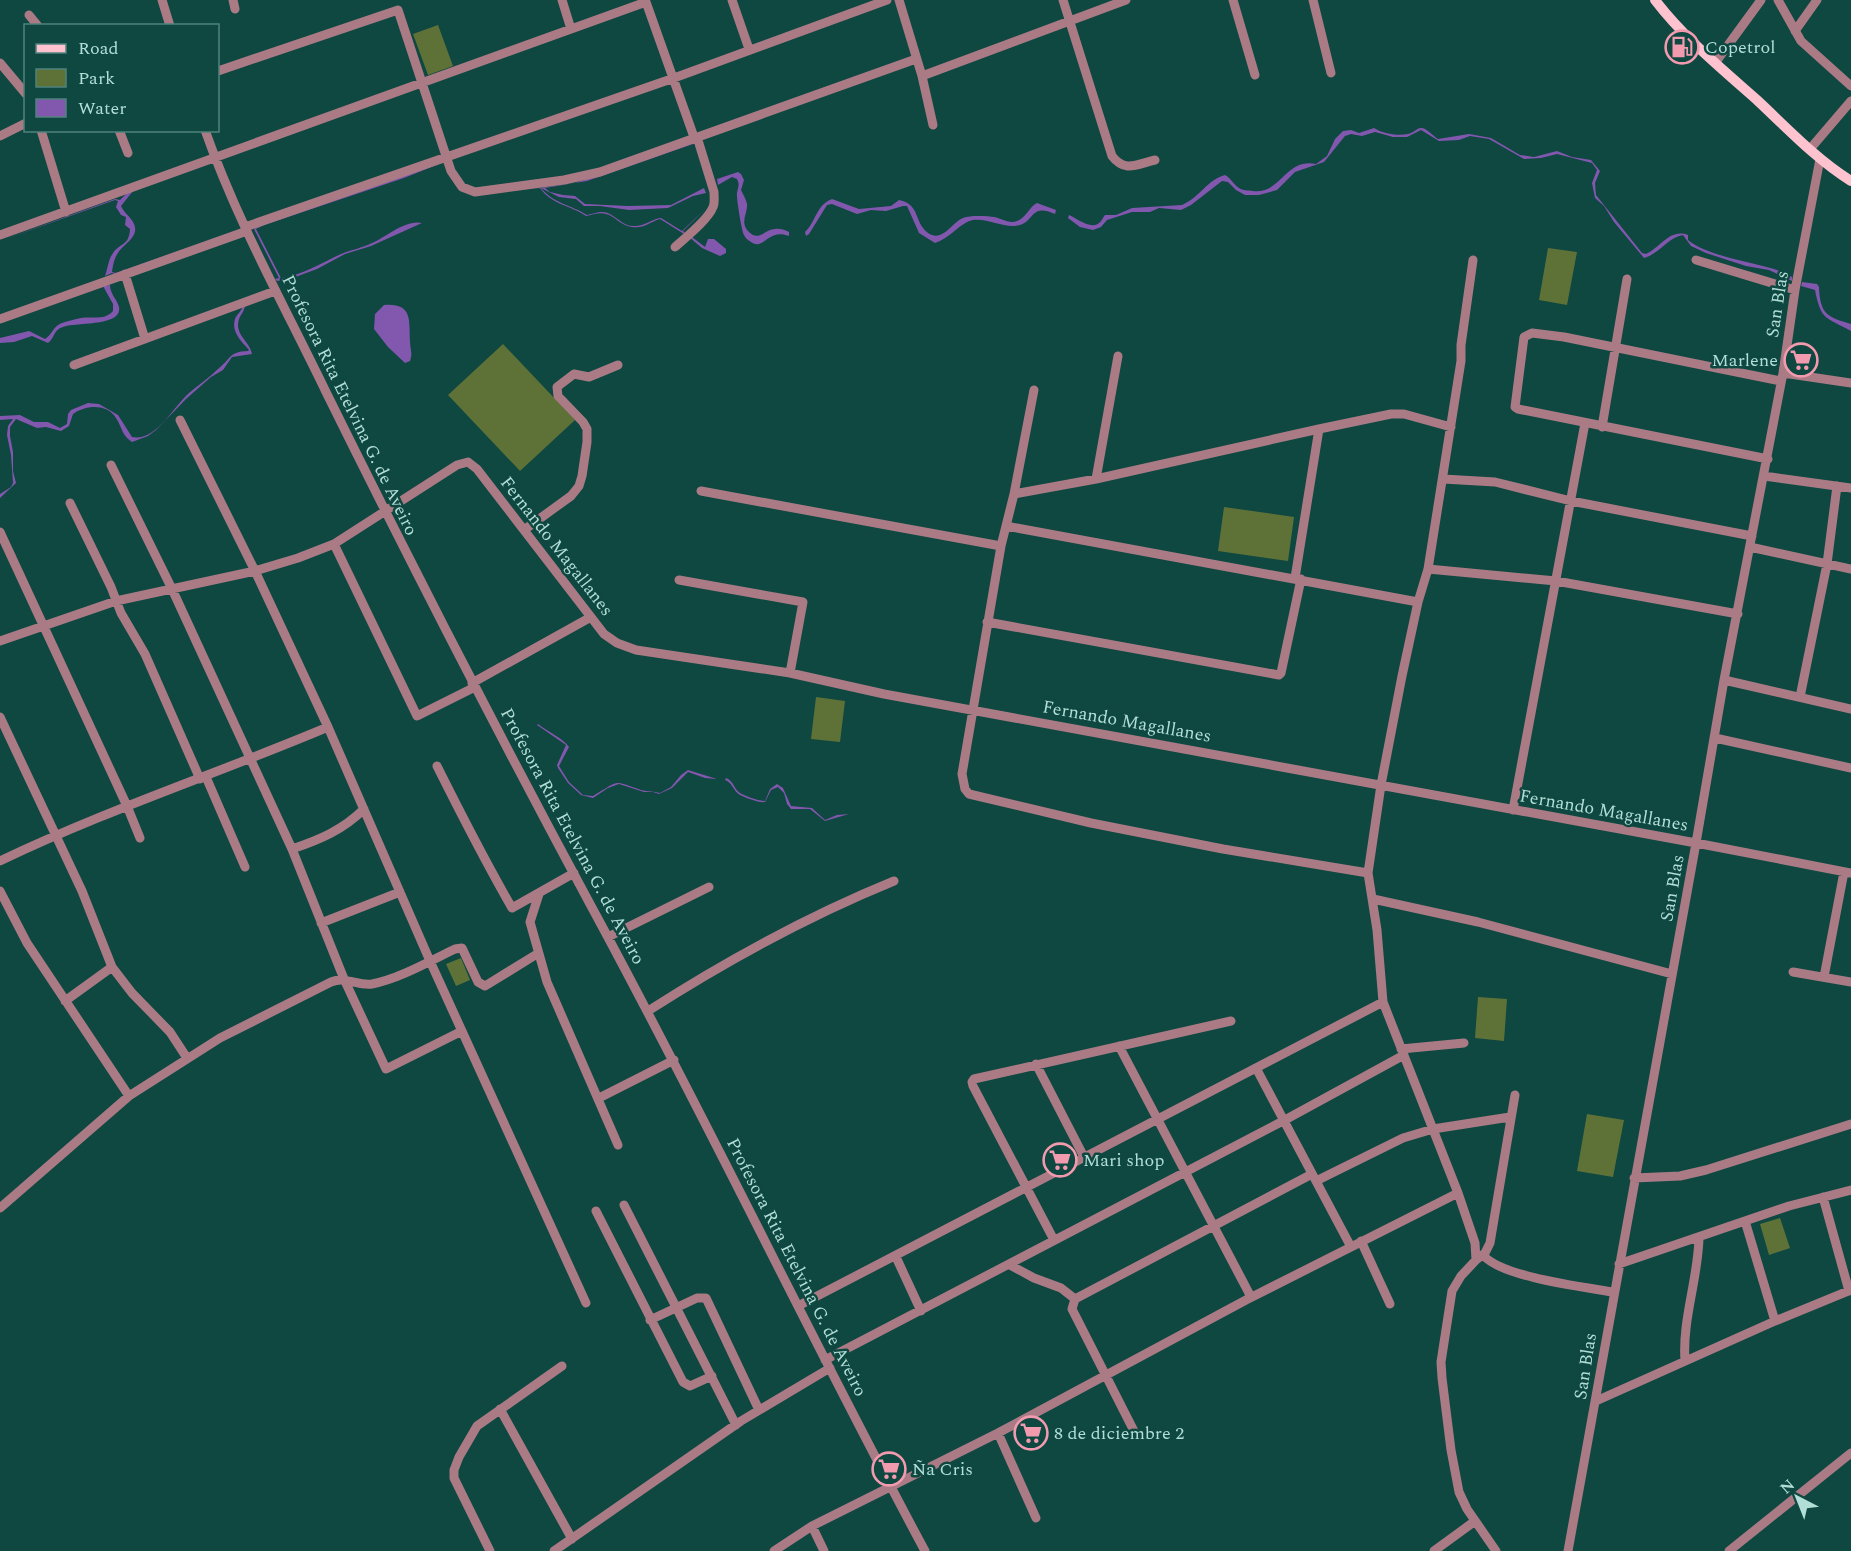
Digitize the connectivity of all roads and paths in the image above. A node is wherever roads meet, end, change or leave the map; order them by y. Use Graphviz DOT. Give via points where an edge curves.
graph roads {
  1 [pos="162,0"];
  2 [pos="562,0"];
  3 [pos="732,0"];
  4 [pos="887,0"];
  5 [pos="899,0"];
  6 [pos="1063,0"];
  7 [pos="1126,0"];
  8 [pos="1233,0"];
  9 [pos="1313,0"];
  10 [pos="1655,0"];
  11 [pos="1761,0"];
  12 [pos="1778,0"];
  13 [pos="1817,0"];
  14 [pos="29,15"];
  15 [pos="1069,20"];
  16 [pos="36,24"];
  17 [pos="169,24"];
  18 [pos="571,29"];
  19 [pos="1795,31"];
  20 [pos="749,49"];
  21 [pos="916,58"];
  22 [pos="0,63"];
  23 [pos="1715,63"];
  24 [pos="219,71"];
  25 [pos="1331,73"];
  26 [pos="1255,75"];
  27 [pos="921,76"];
  28 [pos="674,78"];
  29 [pos="422,83"];
  30 [pos="1851,86"];
  31 [pos="24,92"];
  32 [pos="1851,101"];
  33 [pos="24,124"];
  34 [pos="933,124"];
  35 [pos="41,132"];
  36 [pos="120,132"];
  37 [pos="206,132"];
  38 [pos="0,136"];
  39 [pos="696,137"];
  40 [pos="1810,149"];
  41 [pos="128,153"];
  42 [pos="447,157"];
  43 [pos="215,159"];
  44 [pos="1820,159"];
  45 [pos="1155,160"];
  46 [pos="1851,181"];
  47 [pos="66,212"];
  48 [pos="246,229"];
  49 [pos="0,235"];
  50 [pos="675,247"];
  51 [pos="1473,260"];
  52 [pos="1696,260"];
  53 [pos="125,274"];
  54 [pos="1627,279"];
  55 [pos="1795,290"];
  56 [pos="275,291"];
  57 [pos="0,319"];
  58 [pos="145,339"];
  59 [pos="1616,347"];
  60 [pos="1119,356"];
  61 [pos="74,365"];
  62 [pos="618,365"];
  63 [pos="1782,377"];
  64 [pos="1851,382"];
  65 [pos="1034,390"];
  66 [pos="180,420"];
  67 [pos="1585,423"];
  68 [pos="1451,427"];
  69 [pos="1602,428"];
  70 [pos="1319,429"];
  71 [pos="1768,459"];
  72 [pos="111,465"];
  73 [pos="1764,476"];
  74 [pos="1096,479"];
  75 [pos="1443,479"];
  76 [pos="1837,486"];
  77 [pos="1851,488"];
  78 [pos="701,491"];
  79 [pos="1014,494"];
  80 [pos="1570,501"];
  81 [pos="70,503"];
  82 [pos="385,512"];
  83 [pos="1006,526"];
  84 [pos="524,530"];
  85 [pos="0,532"];
  86 [pos="1752,536"];
  87 [pos="334,543"];
  88 [pos="1001,546"];
  89 [pos="1750,547"];
  90 [pos="1827,564"];
  91 [pos="1428,569"];
  92 [pos="1851,569"];
  93 [pos="255,571"];
  94 [pos="1298,578"];
  95 [pos="679,580"];
  96 [pos="1556,580"];
  97 [pos="172,589"];
  98 [pos="116,601"];
  99 [pos="1418,602"];
  100 [pos="1738,614"];
  101 [pos="591,617"];
  102 [pos="987,622"];
  103 [pos="42,625"];
  104 [pos="0,641"];
  105 [pos="790,673"];
  106 [pos="1724,680"];
  107 [pos="473,685"];
  108 [pos="1800,697"];
  109 [pos="972,709"];
  110 [pos="1851,709"];
  111 [pos="0,717"];
  112 [pos="328,727"];
  113 [pos="1715,738"];
  114 [pos="249,760"];
  115 [pos="437,766"];
  116 [pos="1851,768"];
  117 [pos="203,778"];
  118 [pos="1381,784"];
  119 [pos="127,806"];
  120 [pos="364,809"];
  121 [pos="1514,810"];
  122 [pos="56,834"];
  123 [pos="140,838"];
  124 [pos="1696,843"];
  125 [pos="292,849"];
  126 [pos="0,861"];
  127 [pos="245,867"];
  128 [pos="574,873"];
  129 [pos="1368,873"];
  130 [pos="1847,873"];
  131 [pos="894,881"];
  132 [pos="709,887"];
  133 [pos="0,891"];
  134 [pos="400,892"];
  135 [pos="539,894"];
  136 [pos="1373,899"];
  137 [pos="321,923"];
  138 [pos="608,937"];
  139 [pos="537,954"];
  140 [pos="430,961"];
  141 [pos="112,967"];
  142 [pos="1793,972"];
  143 [pos="1672,974"];
  144 [pos="1824,977"];
  145 [pos="344,979"];
  146 [pos="1851,982"];
  147 [pos="65,1001"];
  148 [pos="1383,1002"];
  149 [pos="648,1011"];
  150 [pos="1231,1021"];
  151 [pos="462,1030"];
  152 [pos="1464,1043"];
  153 [pos="1119,1046"];
  154 [pos="1402,1052"];
  155 [pos="187,1058"];
  156 [pos="674,1060"];
  157 [pos="1036,1065"];
  158 [pos="1256,1068"];
  159 [pos="1515,1095"];
  160 [pos="129,1096"];
  161 [pos="599,1098"];
  162 [pos="1510,1117"];
  163 [pos="1157,1118"];
  164 [pos="1283,1121"];
  165 [pos="1851,1124"];
  166 [pos="1433,1129"];
  167 [pos="618,1145"];
  168 [pos="1084,1156"];
  169 [pos="1185,1172"];
  170 [pos="1314,1177"];
  171 [pos="1634,1178"];
  172 [pos="1027,1187"];
  173 [pos="1851,1190"];
  174 [pos="1458,1193"];
  175 [pos="1823,1197"];
  176 [pos="624,1205"];
  177 [pos="0,1208"];
  178 [pos="596,1211"];
  179 [pos="1745,1221"];
  180 [pos="1214,1226"];
  181 [pos="1699,1238"];
  182 [pos="1054,1240"];
  183 [pos="1361,1241"];
  184 [pos="1351,1247"];
  185 [pos="896,1257"];
  186 [pos="1479,1258"];
  187 [pos="1619,1264"];
  188 [pos="1010,1265"];
  189 [pos="1850,1291"];
  190 [pos="1613,1292"];
  191 [pos="1251,1298"];
  192 [pos="1075,1299"];
  193 [pos="586,1304"];
  194 [pos="1390,1304"];
  195 [pos="798,1306"];
  196 [pos="677,1307"];
  197 [pos="921,1311"];
  198 [pos="650,1320"];
  199 [pos="1775,1321"];
  200 [pos="1685,1361"];
  201 [pos="827,1364"];
  202 [pos="562,1366"];
  203 [pos="712,1376"];
  204 [pos="1107,1376"];
  205 [pos="1596,1401"];
  206 [pos="500,1409"];
  207 [pos="759,1410"];
  208 [pos="736,1425"];
  209 [pos="998,1432"];
  210 [pos="1135,1433"];
  211 [pos="1851,1453"];
  212 [pos="890,1486"];
  213 [pos="1036,1518"];
  214 [pos="1475,1521"];
  215 [pos="812,1526"];
  216 [pos="572,1539"];
  217 [pos="490,1551"];
  218 [pos="554,1551"];
  219 [pos="774,1551"];
  220 [pos="824,1551"];
  221 [pos="925,1551"];
  222 [pos="1434,1551"];
  223 [pos="1497,1551"];
  224 [pos="1568,1551"];
  225 [pos="1730,1551"];
  1 -- 17 [label="street"];
  2 -- 18 [label="street"];
  3 -- 20 [label="street"];
  4 -- 20 [label="street"];
  5 -- 21 [label="street"];
  6 -- 15 [label="street"];
  7 -- 15 [label="street"];
  8 -- 26 [label="street"];
  9 -- 25 [label="street"];
  10 -- 23 [label="main road"];
  11 -- 23 [label="street"];
  12 -- 19 [label="street"];
  13 -- 19 [label="street"];
  14 -- 16 [label="street"];
  15 -- 27 [label="street"];
  15 -- 45 [label="street" via="1112,156 1124,167"];
  18 -- 28 [label="street" via="646,2"];
  18 -- 29 [label="street"];
  19 -- 30 [label="street"];
  20 -- 28 [label="street"];
  21 -- 27 [label="street"];
  21 -- 39 [label="street"];
  22 -- 31 [label="street"];
  23 -- 40 [label="main road"];
  24 -- 29 [label="street" via="398,10"];
  27 -- 34 [label="street"];
  28 -- 39 [label="street"];
  28 -- 42 [label="street"];
  29 -- 42 [label="street"];
  29 -- 43 [label="street"];
  32 -- 40 [label="street"];
  33 -- 38 [label="street"];
  35 -- 47 [label="street"];
  36 -- 41 [label="street"];
  37 -- 43 [label="street, Profesora Rita Etelvina G. de Aveiro"];
  39 -- 42 [label="street" via="600,172 475,192 458,182"];
  39 -- 50 [label="street" via="714,192 713,208"];
  40 -- 44 [label="main road"];
  42 -- 48 [label="street"];
  43 -- 47 [label="street"];
  43 -- 48 [label="street, Profesora Rita Etelvina G. de Aveiro"];
  44 -- 46 [label="main road"];
  44 -- 55 [label="street, San Blas"];
  47 -- 49 [label="street"];
  48 -- 53 [label="street"];
  48 -- 56 [label="street, Profesora Rita Etelvina G. de Aveiro"];
  51 -- 68 [label="street"];
  52 -- 55 [label="street"];
  53 -- 57 [label="street"];
  53 -- 58 [label="street"];
  54 -- 59 [label="street"];
  55 -- 63 [label="street, San Blas"];
  56 -- 58 [label="street"];
  56 -- 82 [label="street, Profesora Rita Etelvina G. de Aveiro"];
  58 -- 61 [label="street"];
  59 -- 63 [label="street"];
  59 -- 67 [label="street" via="1533,333 1524,337 1515,407"];
  59 -- 69 [label="street"];
  60 -- 74 [label="street"];
  62 -- 84 [label="street" via="589,377 572,374 557,387 558,396 586,429 582,476 571,496"];
  63 -- 64 [label="street"];
  63 -- 71 [label="street, San Blas"];
  65 -- 79 [label="street"];
  66 -- 93 [label="street"];
  67 -- 69 [label="street"];
  67 -- 80 [label="street"];
  68 -- 70 [label="street" via="1392,414"];
  68 -- 75 [label="street"];
  69 -- 71 [label="street"];
  70 -- 74 [label="street"];
  70 -- 94 [label="street"];
  71 -- 73 [label="street, San Blas"];
  72 -- 97 [label="street"];
  73 -- 76 [label="street"];
  73 -- 86 [label="street, San Blas"];
  74 -- 79 [label="street"];
  75 -- 80 [label="street" via="1495,482"];
  75 -- 91 [label="street"];
  76 -- 77 [label="street"];
  76 -- 90 [label="street"];
  78 -- 88 [label="street"];
  79 -- 83 [label="street"];
  80 -- 86 [label="street"];
  80 -- 96 [label="street"];
  81 -- 98 [label="street"];
  82 -- 84 [label="street, Fernando Magallanes" via="462,462 468,462"];
  82 -- 87 [label="street"];
  82 -- 107 [label="street, Profesora Rita Etelvina G. de Aveiro"];
  83 -- 88 [label="street"];
  83 -- 94 [label="street"];
  84 -- 101 [label="street, Fernando Magallanes"];
  85 -- 103 [label="street"];
  86 -- 89 [label="street, San Blas"];
  87 -- 93 [label="street"];
  87 -- 107 [label="street" via="417,716"];
  88 -- 102 [label="street"];
  89 -- 90 [label="street"];
  89 -- 100 [label="street, San Blas"];
  90 -- 92 [label="street"];
  90 -- 108 [label="street"];
  91 -- 96 [label="street"];
  91 -- 99 [label="street"];
  93 -- 97 [label="street"];
  93 -- 112 [label="street"];
  94 -- 99 [label="street"];
  94 -- 102 [label="street" via="1279,675"];
  95 -- 105 [label="street" via="803,602"];
  96 -- 100 [label="street"];
  96 -- 121 [label="street"];
  97 -- 98 [label="street"];
  97 -- 114 [label="street"];
  98 -- 103 [label="street"];
  98 -- 117 [label="street"];
  99 -- 118 [label="street"];
  100 -- 106 [label="street, San Blas"];
  101 -- 105 [label="street, Fernando Magallanes" via="604,634 636,650"];
  101 -- 107 [label="street"];
  102 -- 109 [label="street"];
  103 -- 104 [label="street"];
  103 -- 119 [label="street"];
  105 -- 109 [label="street, Fernando Magallanes"];
  106 -- 108 [label="street"];
  106 -- 113 [label="street, San Blas"];
  107 -- 128 [label="street, Profesora Rita Etelvina G. de Aveiro"];
  108 -- 110 [label="street"];
  109 -- 118 [label="street, Fernando Magallanes"];
  109 -- 129 [label="street" via="962,774 969,794 1091,823"];
  111 -- 122 [label="street"];
  112 -- 114 [label="street"];
  112 -- 120 [label="street"];
  113 -- 116 [label="street"];
  113 -- 124 [label="street, San Blas"];
  114 -- 117 [label="street"];
  114 -- 125 [label="street"];
  115 -- 135 [label="street" via="512,908"];
  117 -- 119 [label="street"];
  117 -- 127 [label="street"];
  118 -- 121 [label="street, Fernando Magallanes"];
  118 -- 129 [label="street"];
  119 -- 122 [label="street"];
  119 -- 123 [label="street"];
  120 -- 125 [label="street" via="333,833"];
  120 -- 134 [label="street"];
  121 -- 124 [label="street, Fernando Magallanes"];
  122 -- 126 [label="street"];
  122 -- 141 [label="street"];
  124 -- 130 [label="street, Fernando Magallanes"];
  124 -- 143 [label="street, San Blas"];
  125 -- 137 [label="street"];
  128 -- 135 [label="street"];
  128 -- 138 [label="street, Profesora Rita Etelvina G. de Aveiro"];
  129 -- 136 [label="street"];
  130 -- 144 [label="street"];
  131 -- 149 [label="street" via="812,918"];
  132 -- 138 [label="street"];
  133 -- 147 [label="street" via="27,943"];
  134 -- 137 [label="street"];
  134 -- 140 [label="street"];
  135 -- 139 [label="street" via="530,922"];
  136 -- 143 [label="street" via="1478,922"];
  136 -- 148 [label="street"];
  137 -- 145 [label="street"];
  138 -- 149 [label="street, Profesora Rita Etelvina G. de Aveiro"];
  139 -- 140 [label="street" via="485,986 478,982 462,948"];
  139 -- 161 [label="street"];
  140 -- 145 [label="street" via="376,983 359,984"];
  140 -- 151 [label="street"];
  141 -- 147 [label="street"];
  141 -- 155 [label="street" via="170,1032"];
  142 -- 144 [label="street"];
  143 -- 171 [label="street, San Blas"];
  144 -- 146 [label="street"];
  145 -- 151 [label="street" via="386,1069"];
  145 -- 155 [label="street" via="249,1022"];
  147 -- 160 [label="street"];
  148 -- 154 [label="street"];
  148 -- 158 [label="street"];
  149 -- 156 [label="street, Profesora Rita Etelvina G. de Aveiro"];
  150 -- 153 [label="street"];
  151 -- 193 [label="street"];
  152 -- 154 [label="street"];
  153 -- 157 [label="street"];
  153 -- 163 [label="street"];
  154 -- 164 [label="street"];
  154 -- 166 [label="street"];
  155 -- 160 [label="street"];
  156 -- 161 [label="street"];
  156 -- 195 [label="street, Profesora Rita Etelvina G. de Aveiro"];
  157 -- 168 [label="street"];
  157 -- 172 [label="street" via="972,1082"];
  158 -- 163 [label="street"];
  158 -- 164 [label="street"];
  159 -- 162 [label="street"];
  160 -- 177 [label="street"];
  161 -- 167 [label="street"];
  162 -- 166 [label="street"];
  162 -- 186 [label="street" via="1490,1243"];
  163 -- 168 [label="street"];
  163 -- 169 [label="street"];
  164 -- 169 [label="street"];
  164 -- 170 [label="street"];
  165 -- 171 [label="street" via="1706,1170 1680,1176"];
  166 -- 170 [label="street"];
  166 -- 174 [label="street"];
  168 -- 172 [label="street"];
  169 -- 180 [label="street"];
  169 -- 182 [label="street"];
  170 -- 180 [label="street"];
  170 -- 184 [label="street"];
  171 -- 187 [label="street, San Blas"];
  172 -- 182 [label="street"];
  172 -- 185 [label="street"];
  173 -- 175 [label="street"];
  174 -- 183 [label="street"];
  174 -- 186 [label="street"];
  175 -- 179 [label="street"];
  175 -- 189 [label="street"];
  176 -- 196 [label="street"];
  178 -- 198 [label="street"];
  179 -- 181 [label="street"];
  179 -- 199 [label="street"];
  180 -- 191 [label="street"];
  180 -- 192 [label="street"];
  181 -- 187 [label="street"];
  181 -- 200 [label="street"];
  182 -- 188 [label="street"];
  183 -- 184 [label="street"];
  183 -- 194 [label="street"];
  184 -- 191 [label="street"];
  185 -- 195 [label="street"];
  185 -- 197 [label="street"];
  186 -- 190 [label="street" via="1522,1275"];
  186 -- 214 [label="street" via="1452,1291 1441,1362 1454,1472"];
  187 -- 190 [label="street, San Blas"];
  188 -- 192 [label="street" via="1061,1288"];
  188 -- 197 [label="street"];
  189 -- 199 [label="street"];
  190 -- 205 [label="street, San Blas"];
  191 -- 204 [label="street"];
  192 -- 204 [label="street" via="1072,1309"];
  195 -- 201 [label="street, Profesora Rita Etelvina G. de Aveiro"];
  196 -- 198 [label="street"];
  196 -- 203 [label="street"];
  196 -- 207 [label="street" via="706,1298"];
  197 -- 201 [label="street"];
  198 -- 203 [label="street" via="683,1382 690,1386"];
  199 -- 200 [label="street"];
  200 -- 205 [label="street"];
  201 -- 207 [label="street"];
  201 -- 212 [label="street, Profesora Rita Etelvina G. de Aveiro"];
  202 -- 206 [label="street"];
  203 -- 208 [label="street"];
  204 -- 209 [label="street"];
  204 -- 210 [label="street"];
  205 -- 224 [label="street, San Blas"];
  206 -- 216 [label="street"];
  206 -- 217 [label="street" via="477,1426 454,1470 454,1478"];
  207 -- 208 [label="street"];
  208 -- 216 [label="street"];
  209 -- 212 [label="street"];
  209 -- 213 [label="street"];
  211 -- 225 [label="street"];
  212 -- 215 [label="street"];
  212 -- 221 [label="street, Profesora Rita Etelvina G. de Aveiro"];
  214 -- 222 [label="street"];
  214 -- 223 [label="street"];
  215 -- 219 [label="street"];
  215 -- 220 [label="street"];
  216 -- 218 [label="street"];
}
